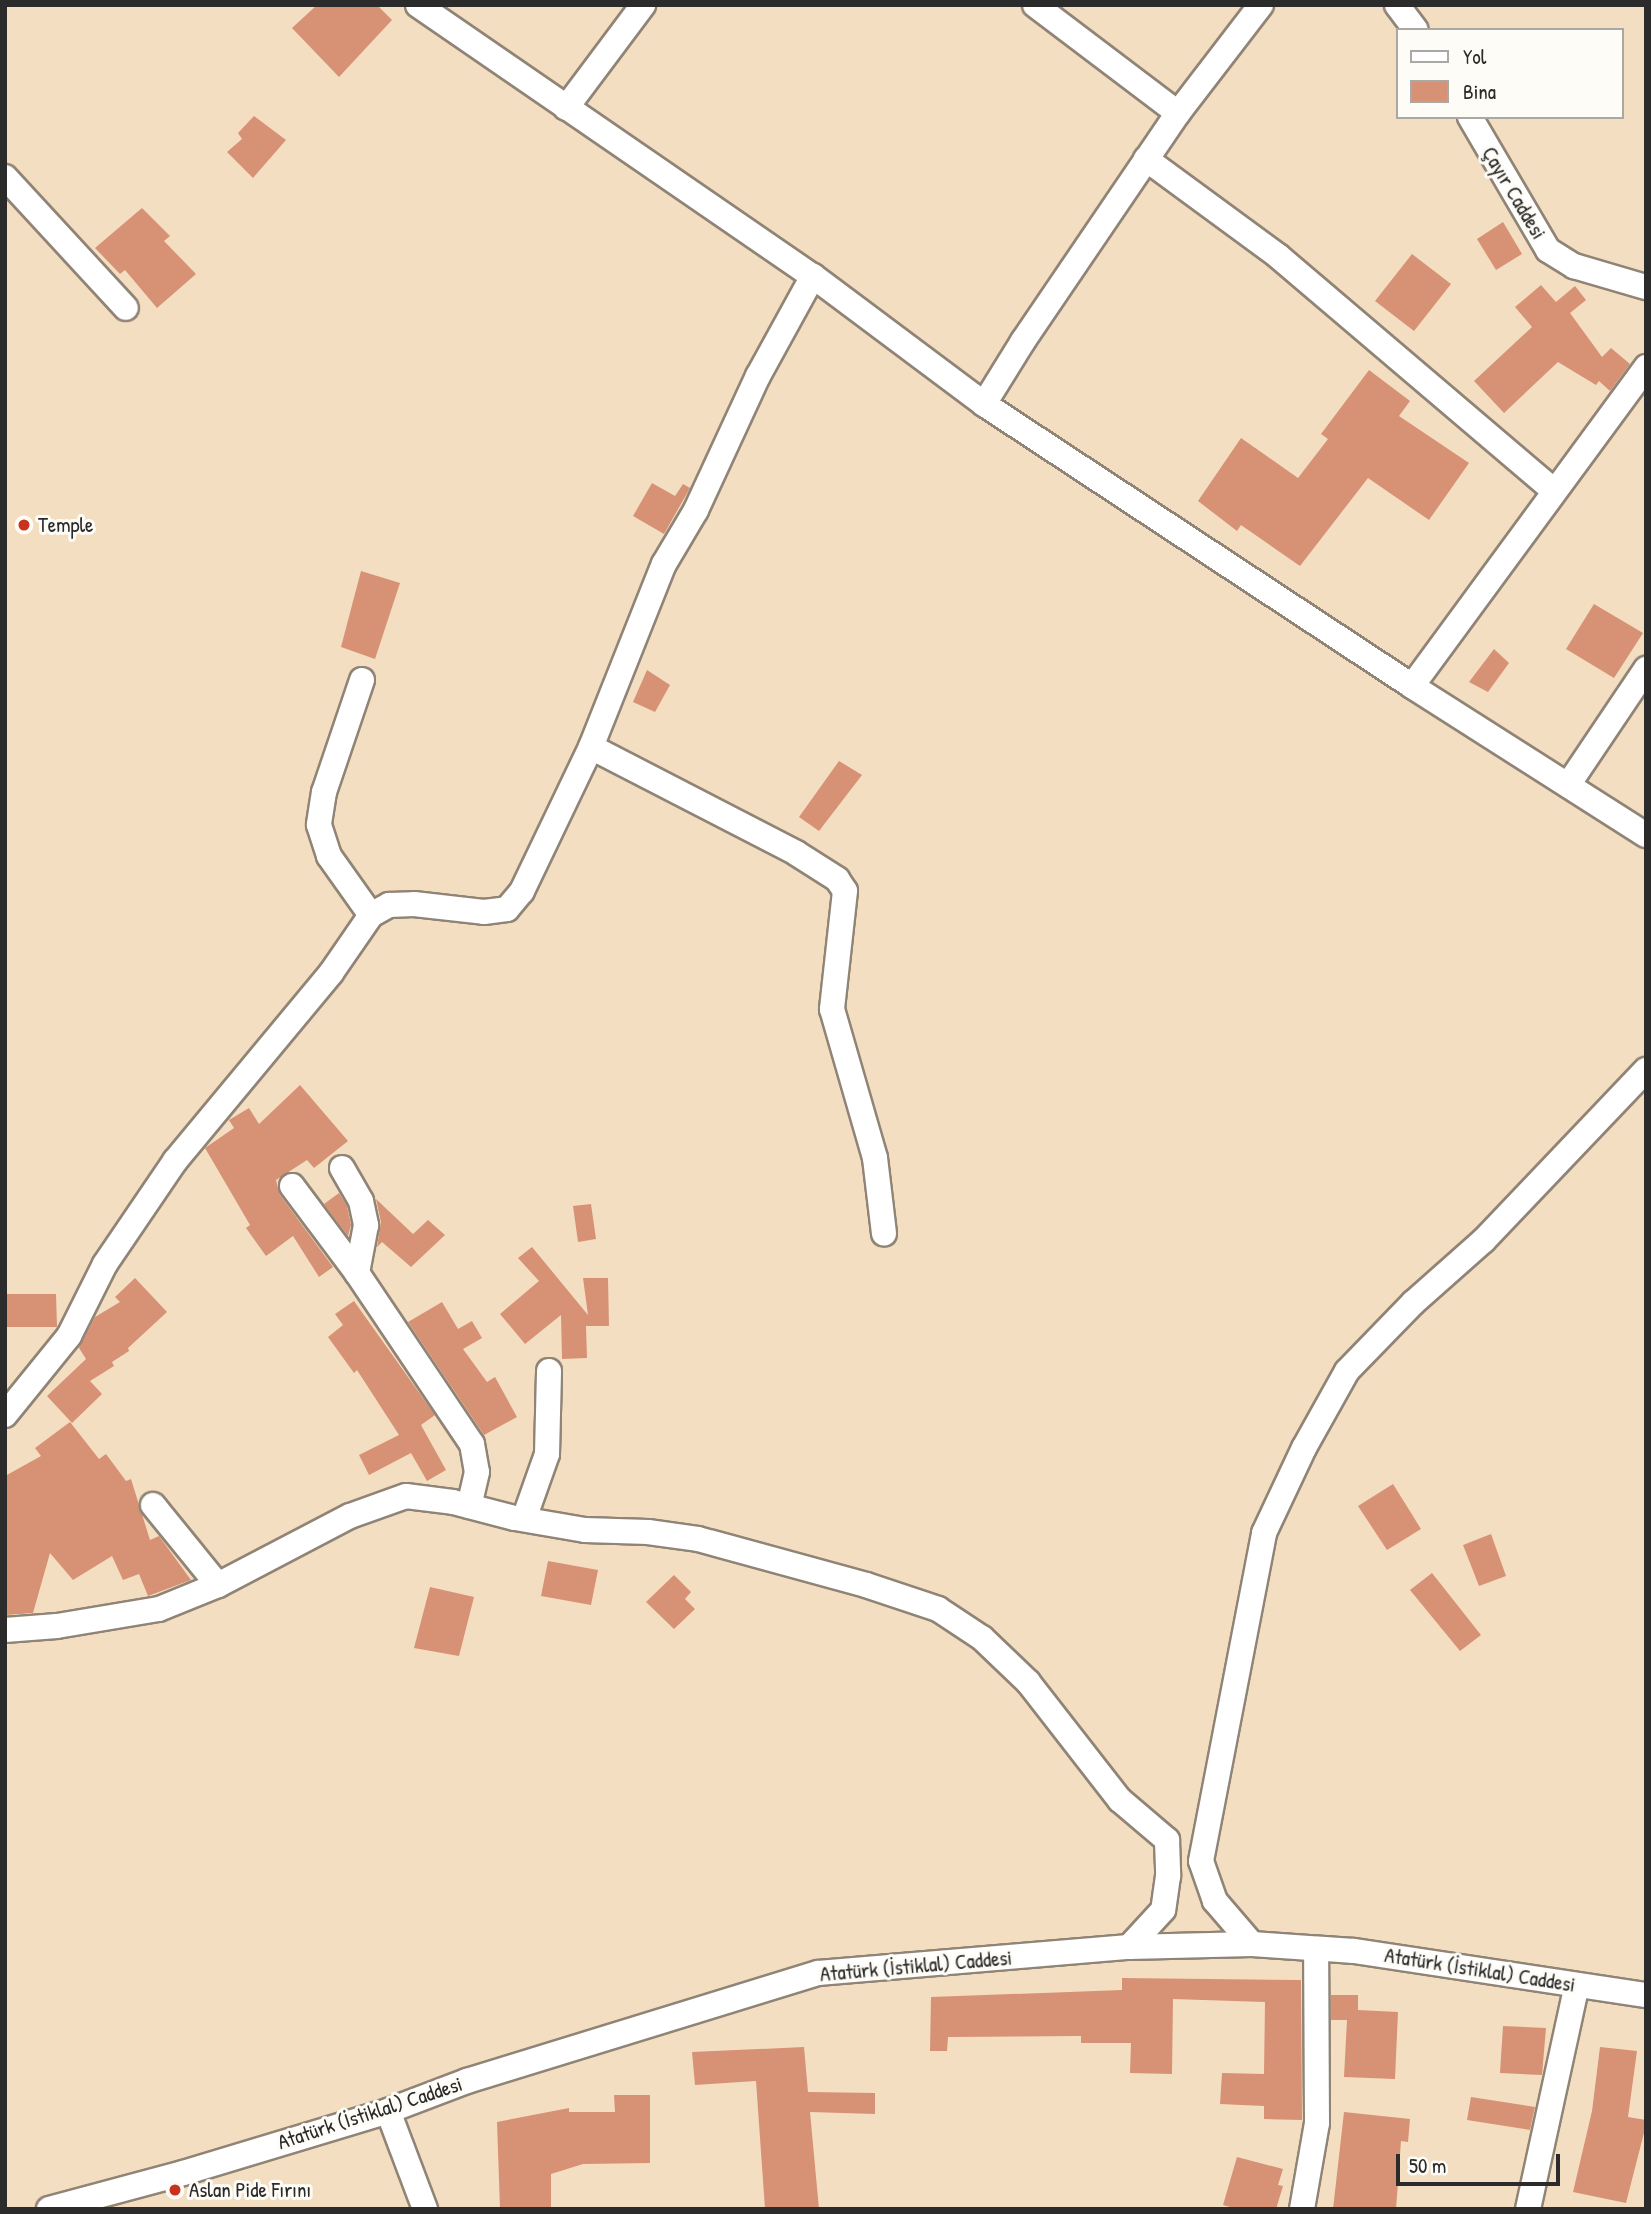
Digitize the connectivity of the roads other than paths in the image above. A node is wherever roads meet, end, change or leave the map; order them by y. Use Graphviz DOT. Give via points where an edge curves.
graph roads {
  1 [pos="643,5"];
  2 [pos="1035,5"];
  3 [pos="1261,5"];
  4 [pos="1397,5"];
  5 [pos="427,8"];
  6 [pos="1414,28"];
  7 [pos="566,108"];
  8 [pos="1178,113"];
  9 [pos="1471,119"];
  10 [pos="1146,159"];
  11 [pos="5,177"];
  12 [pos="813,276"];
  13 [pos="1646,288"];
  14 [pos="126,308"];
  15 [pos="1646,367"];
  16 [pos="984,404"];
  17 [pos="1553,489"];
  18 [pos="1646,669"];
  19 [pos="362,680"];
  20 [pos="1412,687"];
  21 [pos="591,747"];
  22 [pos="1568,785"];
  23 [pos="1646,835"];
  24 [pos="371,915"];
  25 [pos="1646,1070"];
  26 [pos="342,1168"];
  27 [pos="292,1186"];
  28 [pos="884,1233"];
  29 [pos="357,1273"];
  30 [pos="549,1371"];
  31 [pos="5,1415"];
  32 [pos="153,1505"];
  33 [pos="469,1506"];
  34 [pos="524,1519"];
  35 [pos="218,1585"];
  36 [pos="5,1630"];
  37 [pos="1252,1944"];
  38 [pos="1129,1947"];
  39 [pos="1316,1950"];
  40 [pos="1577,1984"];
  41 [pos="1646,1995"];
  42 [pos="388,2111"];
  43 [pos="48,2209"];
  44 [pos="425,2209"];
  45 [pos="1302,2209"];
  46 [pos="1528,2209"];
  1 -- 7 [label="street"];
  2 -- 8 [label="street"];
  3 -- 8 [label="street"];
  4 -- 6 [label="street"];
  5 -- 7 [label="street"];
  7 -- 12 [label="street"];
  8 -- 10 [label="street"];
  9 -- 13 [label="street, Çayır Caddesi" via="1548,250 1574,266"];
  10 -- 16 [label="street"];
  10 -- 17 [label="street" via="1278,256"];
  11 -- 14 [label="street"];
  12 -- 16 [label="street"];
  12 -- 21 [label="street" via="758,376 696,510 664,564"];
  15 -- 17 [label="street"];
  16 -- 20 [label="street"];
  17 -- 20 [label="street"];
  18 -- 22 [label="street"];
  19 -- 24 [label="street" via="324,792 319,825 329,856"];
  20 -- 22 [label="street"];
  21 -- 24 [label="street" via="522,891 507,909 484,912 389,905"];
  21 -- 28 [label="street" via="796,853 837,879 845,891 832,1009 875,1158"];
  22 -- 23 [label="street"];
  24 -- 31 [label="street" via="331,973 175,1161 105,1264 69,1336"];
  25 -- 37 [label="street" via="1484,1240 1413,1303 1347,1371 1264,1533 1201,1861 1215,1901"];
  26 -- 29 [label="street" via="361,1201 366,1225"];
  27 -- 29 [label="street"];
  29 -- 33 [label="street" via="471,1444 477,1472"];
  30 -- 34 [label="street" via="547,1454"];
  32 -- 35 [label="street"];
  33 -- 34 [label="street"];
  33 -- 35 [label="street" via="406,1496 350,1516"];
  34 -- 38 [label="street" via="585,1530 698,1539 938,1609 982,1638 1028,1682 1120,1800 1167,1840 1163,1910"];
  35 -- 36 [label="street" via="135,1615"];
  37 -- 38 [label="street, Atatürk (İstiklal) Caddesi"];
  37 -- 39 [label="street, Atatürk (İstiklal) Caddesi"];
  38 -- 42 [label="street, Atatürk (İstiklal) Caddesi" via="818,1973 467,2081"];
  39 -- 40 [label="street, Atatürk (İstiklal) Caddesi" via="1354,1951"];
  39 -- 45 [label="street" via="1317,2123"];
  40 -- 41 [label="street, Atatürk (İstiklal) Caddesi"];
  40 -- 46 [label="street"];
  42 -- 43 [label="street, Atatürk (İstiklal) Caddesi"];
  42 -- 44 [label="street"];
}
